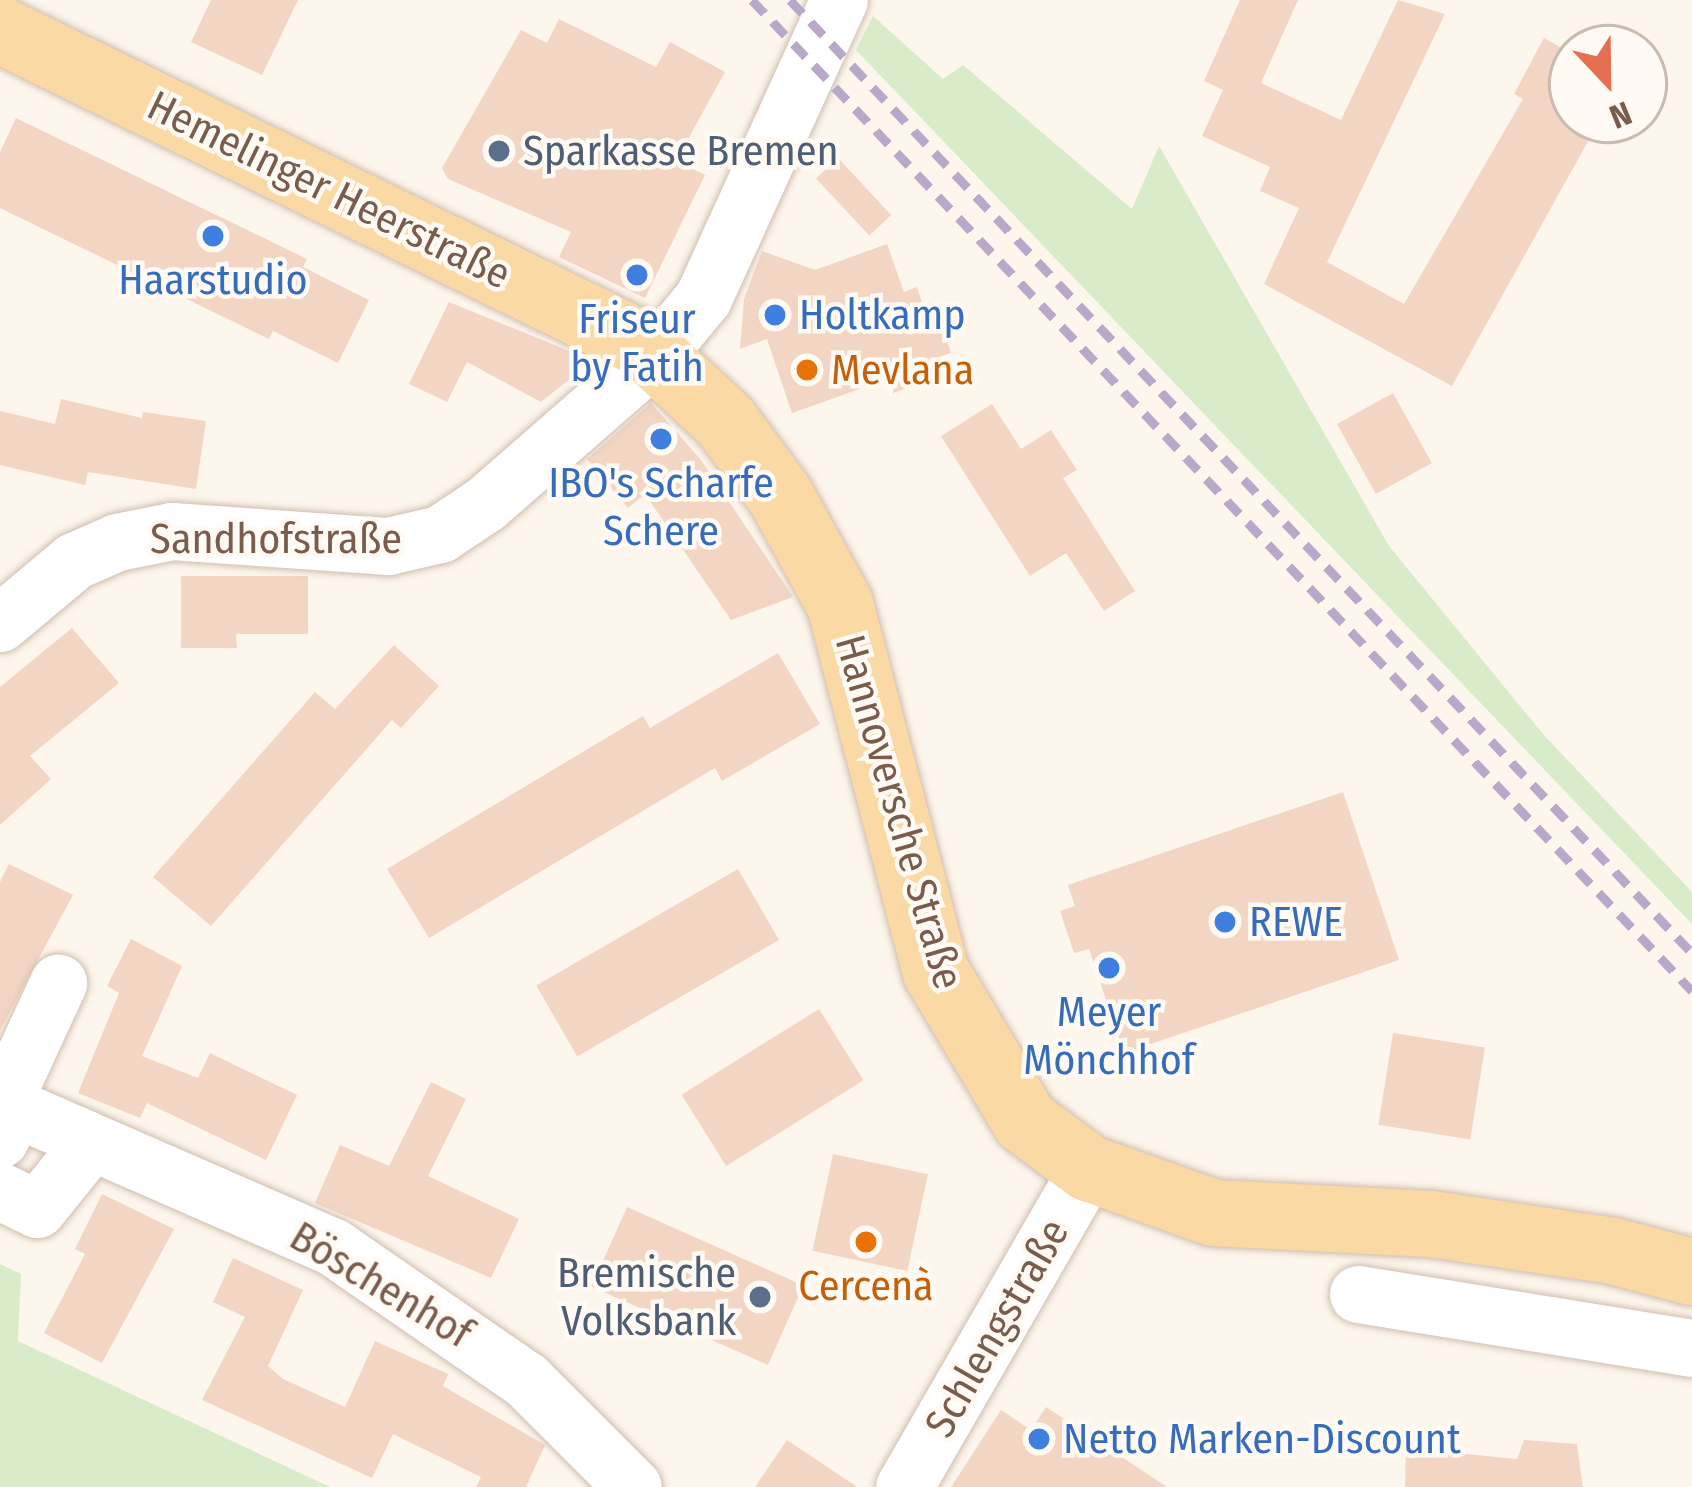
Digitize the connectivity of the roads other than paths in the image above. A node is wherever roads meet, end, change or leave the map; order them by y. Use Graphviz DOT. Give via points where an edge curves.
graph roads {
  1 [pos="839,0"];
  2 [pos="0,30"];
  3 [pos="656,355"];
  4 [pos="0,622"];
  5 [pos="58,983"];
  6 [pos="8,1123"];
  7 [pos="91,1142"];
  8 [pos="1088,1168"];
  9 [pos="0,1191"];
  10 [pos="1692,1272"];
  11 [pos="1358,1294"];
  12 [pos="1692,1348"];
  13 [pos="633,1487"];
  14 [pos="904,1487"];
  1 -- 3 [label="street, Sandhofstraße" via="703,298"];
  2 -- 3 [label="main road, Hemelinger Heerstraße"];
  3 -- 4 [label="street, Sandhofstraße" via="440,534 388,546 172,531 74,561"];
  3 -- 8 [label="main road, Hannoversche Straße" via="724,421 826,571 858,657 936,972 1024,1121"];
  5 -- 6 [label="street, Böschenhof" via="10,1087"];
  6 -- 7 [label="street, Böschenhof"];
  7 -- 9 [label="street" via="37,1209"];
  7 -- 13 [label="street, Böschenhof" via="334,1247 495,1355"];
  8 -- 10 [label="main road, Hannoversche Straße" via="1214,1213 1431,1224"];
  8 -- 14 [label="street, Schlengstraße"];
  11 -- 12 [label="street"];
}
